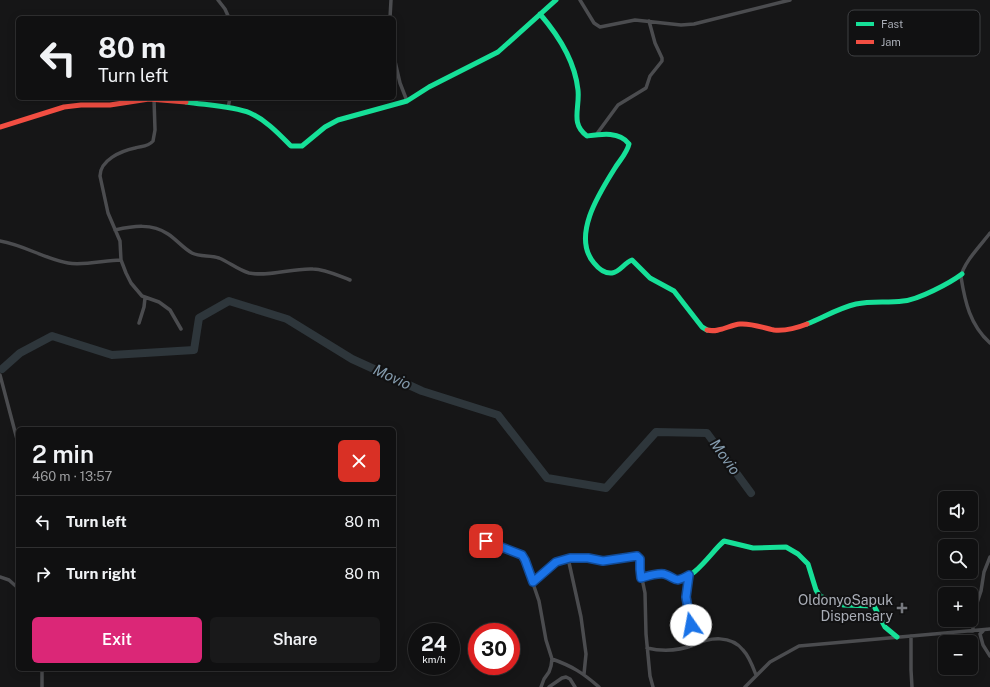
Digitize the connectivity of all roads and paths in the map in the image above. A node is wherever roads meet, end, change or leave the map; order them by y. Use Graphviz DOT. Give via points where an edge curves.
graph roads {
  1 [pos="218,0"];
  2 [pos="391,0"];
  3 [pos="556,0"];
  4 [pos="580,0"];
  5 [pos="790,0"];
  6 [pos="540,14"];
  7 [pos="228,16"];
  8 [pos="390,16"];
  9 [pos="649,21"];
  10 [pos="396,66"];
  11 [pos="147,100"];
  12 [pos="154,100"];
  13 [pos="171,100"];
  14 [pos="230,100"];
  15 [pos="407,101"];
  16 [pos="228,108"];
  17 [pos="0,127"];
  18 [pos="596,135"];
  19 [pos="115,230"];
  20 [pos="990,233"];
  21 [pos="0,241"];
  22 [pos="121,260"];
  23 [pos="962,274"];
  24 [pos="350,280"];
  25 [pos="145,298"];
  26 [pos="139,323"];
  27 [pos="181,329"];
  28 [pos="990,343"];
  29 [pos="0,375"];
  30 [pos="16,435"];
  31 [pos="480,537"];
  32 [pos="990,557"];
  33 [pos="568,558"];
  34 [pos="689,575"];
  35 [pos="0,577"];
  36 [pos="641,578"];
  37 [pos="533,582"];
  38 [pos="16,586"];
  39 [pos="990,629"];
  40 [pos="973,631"];
  41 [pos="984,631"];
  42 [pos="911,636"];
  43 [pos="897,637"];
  44 [pos="694,645"];
  45 [pos="647,648"];
  46 [pos="990,656"];
  47 [pos="552,659"];
  48 [pos="42,671"];
  49 [pos="584,674"];
  50 [pos="756,675"];
  51 [pos="42,687"];
  52 [pos="541,687"];
  53 [pos="549,687"];
  54 [pos="575,687"];
  55 [pos="598,687"];
  56 [pos="653,687"];
  57 [pos="745,687"];
  58 [pos="912,687"];
  1 -- 7 [label="street"];
  2 -- 8 [label="street"];
  3 -- 6 [label="street"];
  4 -- 9 [label="street" via="594,23 600,27 630,20"];
  5 -- 9 [label="street" via="694,24"];
  6 -- 15 [label="street" via="498,52 441,80"];
  6 -- 18 [label="street" via="557,35 574,67 578,92 577,127 582,134"];
  9 -- 18 [label="street" via="662,61 650,76 646,88 618,105"];
  10 -- 15 [label="street"];
  11 -- 17 [label="street" via="64,107"];
  12 -- 19 [label="street" via="153,142 118,154 107,161 100,171 105,203"];
  13 -- 16 [label="street"];
  14 -- 16 [label="street"];
  15 -- 16 [label="street" via="338,120 302,146 296,147 291,146 258,116"];
  18 -- 23 [label="street" via="618,136 629,144 628,151 607,181 589,217 585,243 587,252 600,269 610,274 632,260 650,278 674,291 706,330 714,332 737,324 776,330 795,328 853,305 916,298"];
  19 -- 22 [label="street" via="120,241"];
  19 -- 24 [label="street" via="131,226 154,227 193,253 219,258 249,273 272,274 317,269"];
  20 -- 23 [label="street" via="966,263"];
  21 -- 22 [label="street" via="68,263"];
  22 -- 25 [label="street" via="131,283"];
  23 -- 28 [label="street" via="968,311 976,327"];
  25 -- 26 [label="street"];
  25 -- 27 [label="street" via="166,306"];
  29 -- 30 [label="street"];
  31 -- 37 [label="street" via="522,555"];
  32 -- 40 [label="street" via="972,619"];
  33 -- 36 [label="street" via="603,561 637,556 640,559"];
  33 -- 37 [label="street" via="550,566"];
  33 -- 49 [label="street" via="582,622 586,654"];
  34 -- 36 [label="street" via="677,580 664,574"];
  34 -- 43 [label="street" via="724,541 753,548 786,547 808,564 820,596 843,605 874,606 885,627"];
  34 -- 44 [label="street" via="686,597"];
  35 -- 38 [label="street"];
  36 -- 45 [label="street"];
  37 -- 47 [label="street"];
  39 -- 41 [label="street"];
  40 -- 41 [label="street"];
  40 -- 42 [label="street"];
  41 -- 46 [label="street" via="980,634 980,639"];
  42 -- 43 [label="street"];
  42 -- 58 [label="street"];
  43 -- 50 [label="street" via="798,646 774,659"];
  44 -- 45 [label="street" via="666,651"];
  44 -- 50 [label="street" via="720,638 734,642 746,653"];
  45 -- 56 [label="street"];
  47 -- 49 [label="street"];
  47 -- 52 [label="street" via="552,666"];
  48 -- 51 [label="street"];
  49 -- 55 [label="street"];
  50 -- 57 [label="street"];
  53 -- 54 [label="street" via="566,677"];
}
